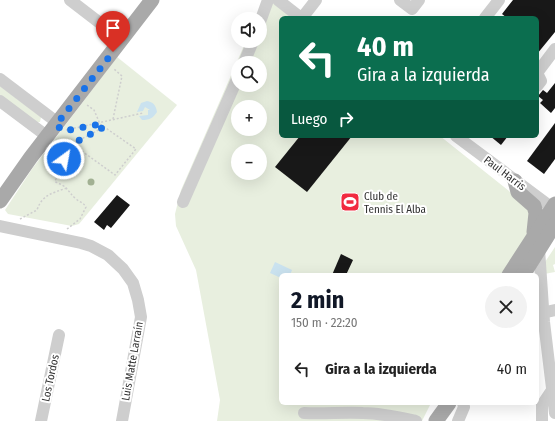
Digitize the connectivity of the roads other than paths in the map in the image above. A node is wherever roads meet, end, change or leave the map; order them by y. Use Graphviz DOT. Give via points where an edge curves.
graph roads {
  1 [pos="70,0"];
  2 [pos="152,0"];
  3 [pos="268,0"];
  4 [pos="278,0"];
  5 [pos="316,0"];
  6 [pos="400,0"];
  7 [pos="419,0"];
  8 [pos="499,0"];
  9 [pos="264,12"];
  10 [pos="299,16"];
  11 [pos="304,16"];
  12 [pos="487,16"];
  13 [pos="122,40"];
  14 [pos="555,50"];
  15 [pos="539,70"];
  16 [pos="0,79"];
  17 [pos="231,92"];
  18 [pos="0,101"];
  19 [pos="54,128"];
  20 [pos="459,138"];
  21 [pos="515,181"];
  22 [pos="0,201"];
  23 [pos="183,202"];
  24 [pos="554,207"];
  25 [pos="555,224"];
  26 [pos="0,226"];
  27 [pos="536,242"];
  28 [pos="515,273"];
  29 [pos="545,314"];
  30 [pos="555,332"];
  31 [pos="59,335"];
  32 [pos="552,390"];
  33 [pos="447,405"];
  34 [pos="464,405"];
  35 [pos="304,413"];
  36 [pos="555,413"];
  37 [pos="438,414"];
  38 [pos="41,421"];
  39 [pos="122,421"];
  40 [pos="416,421"];
  41 [pos="458,421"];
  42 [pos="542,421"];
  1 -- 13 [label="street"];
  2 -- 13 [label="main road"];
  3 -- 9 [label="street"];
  4 -- 10 [label="street"];
  5 -- 11 [label="street"];
  6 -- 7 [label="street" via="412,9"];
  8 -- 12 [label="street"];
  13 -- 19 [label="main road"];
  14 -- 15 [label="street"];
  16 -- 19 [label="street"];
  17 -- 23 [label="street"];
  18 -- 19 [label="street"];
  19 -- 22 [label="main road"];
  20 -- 21 [label="street, Paul Harris"];
  21 -- 24 [label="street, Paul Harris"];
  21 -- 27 [label="main road" via="518,192 534,206"];
  24 -- 27 [label="main road"];
  25 -- 27 [label="main road"];
  26 -- 39 [label="street, Luis Matte Larraín" via="91,246 112,259 128,276 137,295 140,317"];
  27 -- 28 [label="main road"];
  27 -- 29 [label="street"];
  29 -- 30 [label="street"];
  29 -- 32 [label="street"];
  31 -- 38 [label="street, Los Tordos"];
  32 -- 36 [label="street"];
  32 -- 42 [label="street" via="542,405"];
  33 -- 37 [label="main road"];
  34 -- 41 [label="street"];
  35 -- 40 [label="street" via="364,412"];
}
